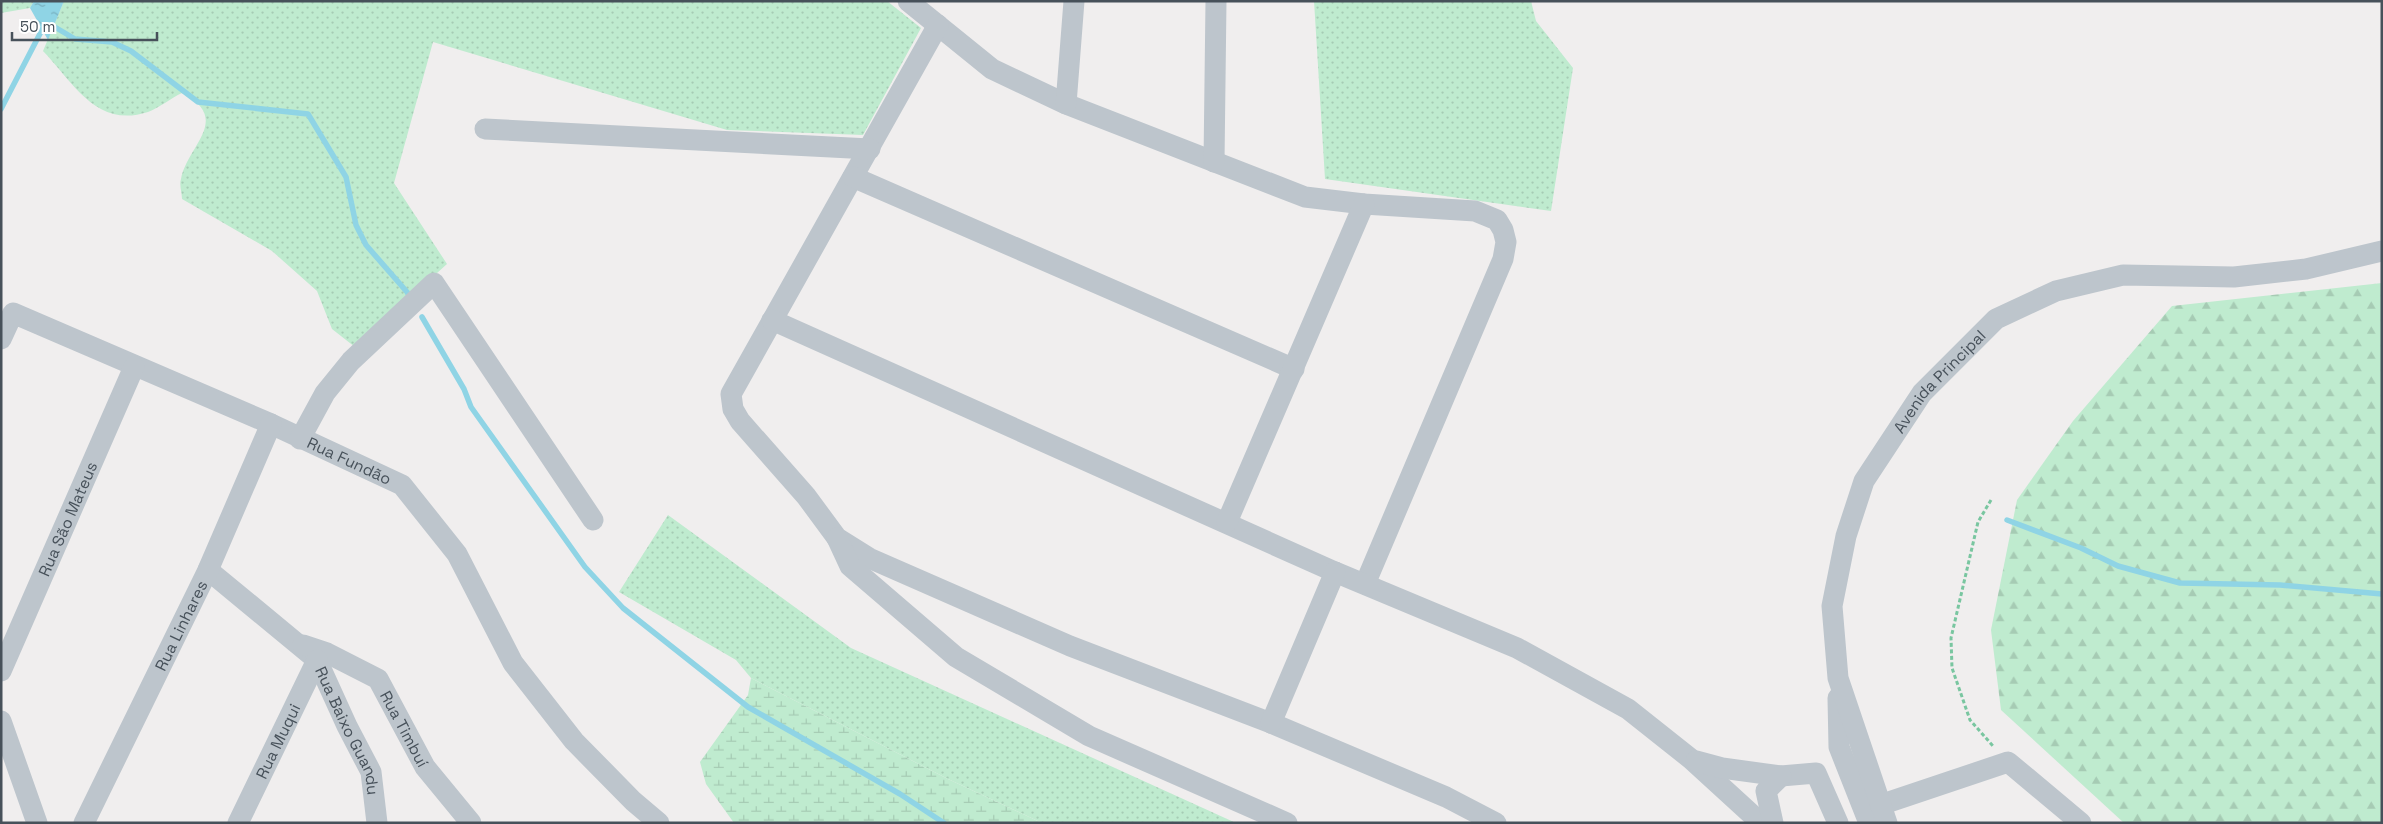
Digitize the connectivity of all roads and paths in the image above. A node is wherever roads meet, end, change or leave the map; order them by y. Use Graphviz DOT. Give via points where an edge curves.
graph roads {
  1 [pos="908,1"];
  2 [pos="1074,1"];
  3 [pos="1216,1"];
  4 [pos="938,25"];
  5 [pos="1066,104"];
  6 [pos="485,129"];
  7 [pos="870,149"];
  8 [pos="1214,162"];
  9 [pos="853,177"];
  10 [pos="1364,204"];
  11 [pos="2382,251"];
  12 [pos="772,320"];
  13 [pos="1,339"];
  14 [pos="134,367"];
  15 [pos="1294,369"];
  16 [pos="271,424"];
  17 [pos="300,438"];
  18 [pos="1991,500"];
  19 [pos="593,520"];
  20 [pos="1227,522"];
  21 [pos="838,538"];
  22 [pos="208,570"];
  23 [pos="1335,572"];
  24 [pos="1365,584"];
  25 [pos="295,642"];
  26 [pos="317,660"];
  27 [pos="1,670"];
  28 [pos="1272,723"];
  29 [pos="3,726"];
  30 [pos="1,754"];
  31 [pos="1691,759"];
  32 [pos="2008,762"];
  33 [pos="1781,776"];
  34 [pos="1879,817"];
  35 [pos="37,823"];
  36 [pos="84,823"];
  37 [pos="238,823"];
  38 [pos="377,823"];
  39 [pos="471,823"];
  40 [pos="659,823"];
  41 [pos="1287,823"];
  42 [pos="1496,823"];
  43 [pos="1762,823"];
  44 [pos="1773,823"];
  45 [pos="1838,823"];
  46 [pos="2081,823"];
  1 -- 4 [label="street"];
  2 -- 5 [label="street"];
  3 -- 8 [label="street"];
  4 -- 5 [label="street" via="992,69"];
  4 -- 7 [label="street"];
  5 -- 8 [label="street"];
  6 -- 7 [label="street"];
  7 -- 9 [label="street"];
  8 -- 10 [label="street" via="1305,196"];
  9 -- 12 [label="street"];
  9 -- 15 [label="street"];
  10 -- 15 [label="street"];
  10 -- 24 [label="street" via="1475,211 1497,220 1506,242 1503,260"];
  11 -- 34 [label="street, Avenida Principal" via="2306,269 2234,277 2123,275 2056,291 1996,319 1922,393 1864,481 1846,536 1832,606 1838,678"];
  12 -- 20 [label="street"];
  12 -- 21 [label="street" via="731,394 733,409"];
  13 -- 14 [label="street, Rua Fundão" via="13,313"];
  14 -- 16 [label="street, Rua Fundão"];
  14 -- 27 [label="street, Rua São Mateus"];
  15 -- 20 [label="street"];
  16 -- 17 [label="street, Rua Fundão"];
  16 -- 22 [label="street, Rua Linhares"];
  17 -- 19 [label="street" via="325,392 352,360 434,283"];
  17 -- 40 [label="street, Rua Fundão" via="402,485 457,554 513,663 574,741 633,802"];
  18 -- 32 [label="path" via="1978,522 1951,638 1952,668 1970,720"];
  20 -- 23 [label="street"];
  21 -- 28 [label="street" via="869,558 1070,646"];
  21 -- 41 [label="street" via="850,566 956,657 1089,736"];
  22 -- 25 [label="street, Rua Baixo Guandu"];
  22 -- 36 [label="street, Rua Linhares"];
  23 -- 24 [label="street"];
  23 -- 28 [label="street"];
  24 -- 31 [label="street" via="1517,648 1568,675 1628,709"];
  25 -- 26 [label="street, Rua Baixo Guandu"];
  25 -- 39 [label="street, Rua Timbuí" via="327,653 378,679 425,767"];
  26 -- 37 [label="street, Rua Muqui"];
  26 -- 38 [label="street, Rua Baixo Guandu" via="346,726 371,772"];
  28 -- 42 [label="street" via="1446,797"];
  29 -- 30 [label="street"];
  29 -- 35 [label="street"];
  31 -- 33 [label="street" via="1722,768"];
  31 -- 43 [label="street"];
  32 -- 34 [label="street"];
  32 -- 46 [label="street"];
  33 -- 44 [label="street" via="1766,791"];
  33 -- 45 [label="street" via="1816,773"];
}
